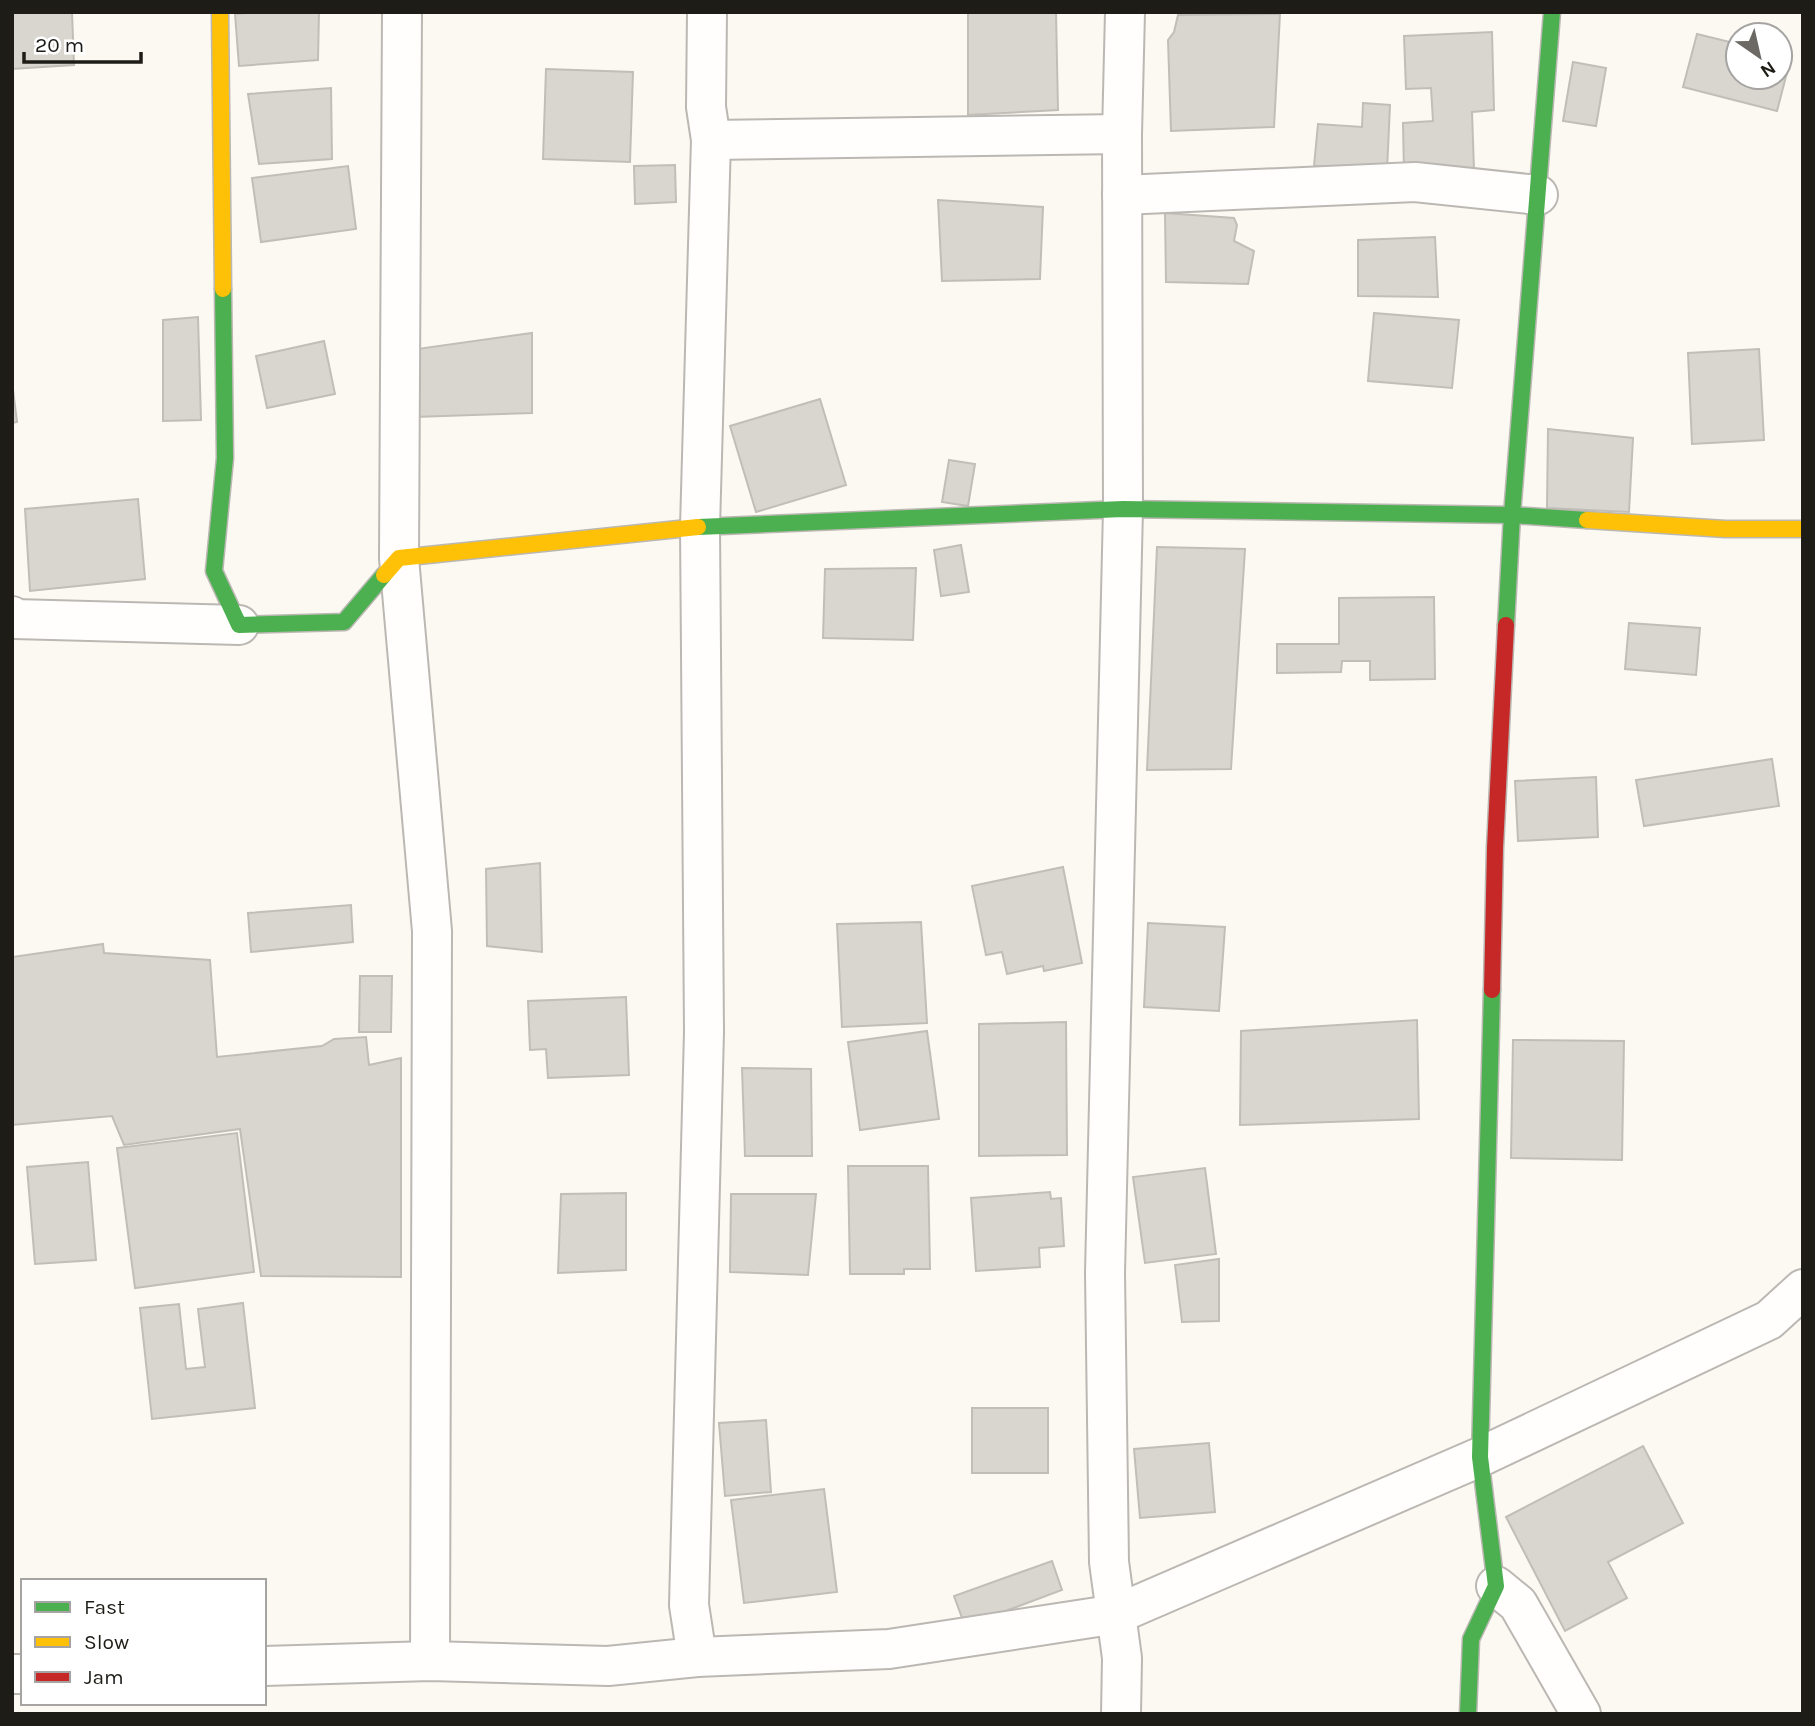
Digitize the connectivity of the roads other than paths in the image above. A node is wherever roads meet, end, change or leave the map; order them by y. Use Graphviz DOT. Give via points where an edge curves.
graph roads {
  1 [pos="220,12"];
  2 [pos="402,12"];
  3 [pos="707,12"];
  4 [pos="1125,12"];
  5 [pos="1552,12"];
  6 [pos="1122,134"];
  7 [pos="711,140"];
  8 [pos="1122,195"];
  9 [pos="1538,195"];
  10 [pos="1123,509"];
  11 [pos="1512,515"];
  12 [pos="700,527"];
  13 [pos="1803,529"];
  14 [pos="399,558"];
  15 [pos="12,616"];
  16 [pos="239,625"];
  17 [pos="1803,1289"];
  18 [pos="1480,1457"];
  19 [pos="1496,1586"];
  20 [pos="1117,1614"];
  21 [pos="697,1657"];
  22 [pos="430,1661"];
  23 [pos="266,1666"];
  24 [pos="1121,1714"];
  25 [pos="1468,1714"];
  26 [pos="1581,1714"];
  1 -- 16 [label="street" via="225,458 214,571"];
  2 -- 14 [label="street"];
  3 -- 7 [label="street" via="706,107"];
  4 -- 6 [label="street"];
  5 -- 9 [label="street"];
  6 -- 7 [label="street"];
  6 -- 8 [label="street"];
  7 -- 12 [label="street"];
  8 -- 9 [label="street" via="1415,182"];
  8 -- 10 [label="street"];
  9 -- 11 [label="street"];
  10 -- 11 [label="street"];
  10 -- 12 [label="street"];
  10 -- 20 [label="street" via="1105,1273 1109,1562"];
  11 -- 13 [label="street" via="1725,529"];
  11 -- 18 [label="street" via="1495,848"];
  12 -- 14 [label="street"];
  12 -- 21 [label="street" via="704,1032 689,1605"];
  14 -- 16 [label="street" via="344,622"];
  14 -- 22 [label="street" via="432,931"];
  15 -- 16 [label="street"];
  17 -- 18 [label="street" via="1769,1320"];
  18 -- 19 [label="street"];
  18 -- 20 [label="street"];
  19 -- 25 [label="street" via="1471,1639"];
  19 -- 26 [label="street" via="1518,1604"];
  20 -- 21 [label="street" via="889,1649"];
  20 -- 24 [label="street"];
  21 -- 22 [label="street" via="608,1666"];
  22 -- 23 [label="street"];
}
